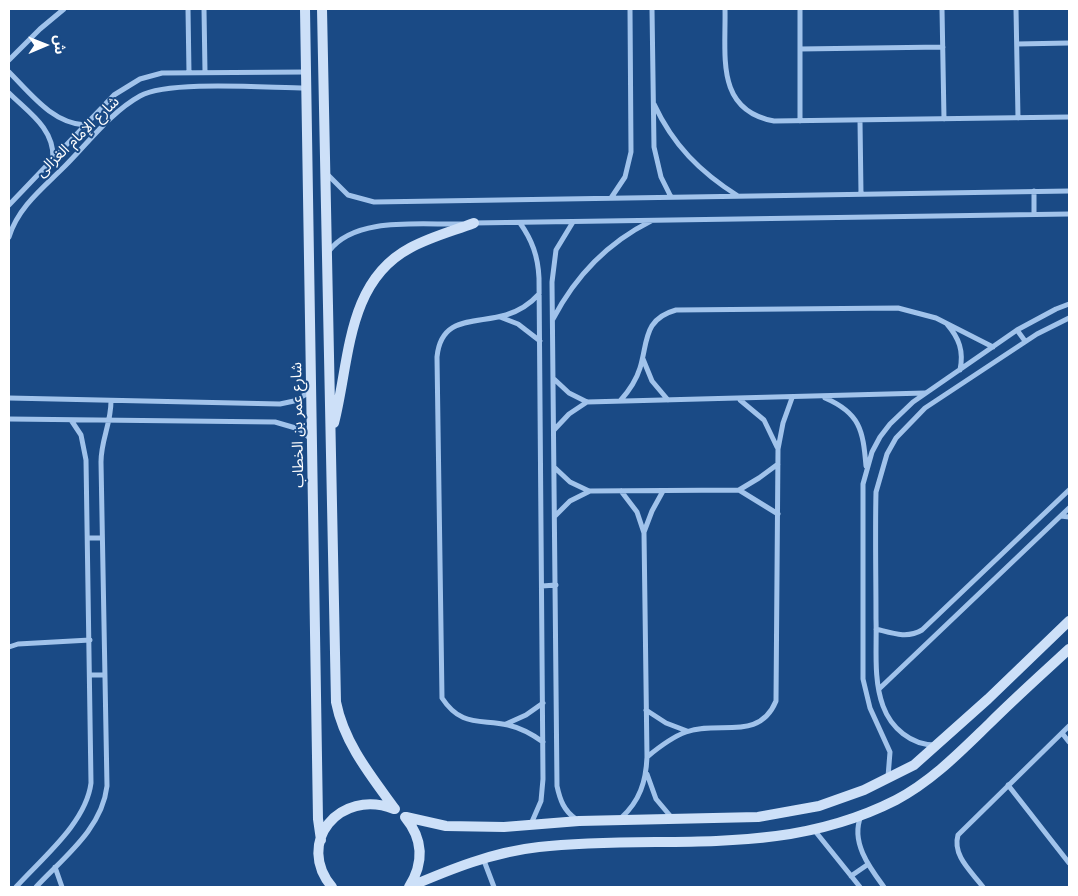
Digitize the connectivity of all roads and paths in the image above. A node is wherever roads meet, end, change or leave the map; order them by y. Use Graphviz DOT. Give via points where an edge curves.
graph roads {
  1 [pos="64,9"];
  2 [pos="188,9"];
  3 [pos="204,9"];
  4 [pos="305,9"];
  5 [pos="322,9"];
  6 [pos="630,9"];
  7 [pos="652,9"];
  8 [pos="725,9"];
  9 [pos="800,9"];
  10 [pos="942,9"];
  11 [pos="1016,9"];
  12 [pos="1069,43"];
  13 [pos="1017,44"];
  14 [pos="943,47"];
  15 [pos="800,49"];
  16 [pos="9,60"];
  17 [pos="9,72"];
  18 [pos="189,72"];
  19 [pos="205,72"];
  20 [pos="306,72"];
  21 [pos="306,88"];
  22 [pos="9,93"];
  23 [pos="653,102"];
  24 [pos="324,116"];
  25 [pos="1069,117"];
  26 [pos="307,118"];
  27 [pos="1018,118"];
  28 [pos="944,119"];
  29 [pos="800,121"];
  30 [pos="860,121"];
  31 [pos="85,125"];
  32 [pos="308,151"];
  33 [pos="325,151"];
  34 [pos="53,158"];
  35 [pos="325,172"];
  36 [pos="1034,191"];
  37 [pos="1069,191"];
  38 [pos="861,194"];
  39 [pos="738,196"];
  40 [pos="671,197"];
  41 [pos="611,198"];
  42 [pos="9,205"];
  43 [pos="1034,214"];
  44 [pos="1069,214"];
  45 [pos="653,220"];
  46 [pos="573,222"];
  47 [pos="474,223"];
  48 [pos="520,223"];
  49 [pos="9,237"];
  50 [pos="327,254"];
  51 [pos="540,294"];
  52 [pos="1069,304"];
  53 [pos="500,316"];
  54 [pos="1069,318"];
  55 [pos="553,319"];
  56 [pos="944,322"];
  57 [pos="1017,330"];
  58 [pos="540,341"];
  59 [pos="1025,342"];
  60 [pos="993,346"];
  61 [pos="643,358"];
  62 [pos="960,370"];
  63 [pos="554,379"];
  64 [pos="312,390"];
  65 [pos="925,393"];
  66 [pos="822,397"];
  67 [pos="9,398"];
  68 [pos="792,398"];
  69 [pos="738,399"];
  70 [pos="668,400"];
  71 [pos="112,401"];
  72 [pos="620,401"];
  73 [pos="587,402"];
  74 [pos="9,419"];
  75 [pos="71,420"];
  76 [pos="111,420"];
  77 [pos="554,430"];
  78 [pos="330,436"];
  79 [pos="313,442"];
  80 [pos="778,449"];
  81 [pos="778,464"];
  82 [pos="554,467"];
  83 [pos="866,468"];
  84 [pos="739,490"];
  85 [pos="1069,490"];
  86 [pos="590,491"];
  87 [pos="622,491"];
  88 [pos="663,491"];
  89 [pos="863,505"];
  90 [pos="876,505"];
  91 [pos="1069,508"];
  92 [pos="778,514"];
  93 [pos="555,516"];
  94 [pos="1061,516"];
  95 [pos="1069,517"];
  96 [pos="644,533"];
  97 [pos="88,538"];
  98 [pos="102,538"];
  99 [pos="314,546"];
  100 [pos="332,546"];
  101 [pos="999,556"];
  102 [pos="1008,566"];
  103 [pos="556,585"];
  104 [pos="542,586"];
  105 [pos="1069,621"];
  106 [pos="876,629"];
  107 [pos="90,640"];
  108 [pos="9,647"];
  109 [pos="1069,649"];
  110 [pos="90,675"];
  111 [pos="105,675"];
  112 [pos="879,688"];
  113 [pos="988,699"];
  114 [pos="543,703"];
  115 [pos="646,710"];
  116 [pos="1001,712"];
  117 [pos="506,724"];
  118 [pos="1069,726"];
  119 [pos="688,731"];
  120 [pos="1062,733"];
  121 [pos="543,742"];
  122 [pos="1069,742"];
  123 [pos="938,745"];
  124 [pos="646,757"];
  125 [pos="646,774"];
  126 [pos="888,779"];
  127 [pos="1008,785"];
  128 [pos="395,809"];
  129 [pos="861,816"];
  130 [pos="406,817"];
  131 [pos="619,820"];
  132 [pos="673,820"];
  133 [pos="579,821"];
  134 [pos="530,824"];
  135 [pos="815,831"];
  136 [pos="321,840"];
  137 [pos="483,858"];
  138 [pos="1069,863"];
  139 [pos="867,865"];
  140 [pos="55,867"];
  141 [pos="323,873"];
  142 [pos="851,876"];
  143 [pos="16,887"];
  144 [pos="36,887"];
  145 [pos="62,887"];
  146 [pos="322,887"];
  147 [pos="332,887"];
  148 [pos="409,887"];
  149 [pos="494,887"];
  150 [pos="860,887"];
  151 [pos="884,887"];
  152 [pos="983,887"];
  1 -- 16 [label="street"];
  2 -- 18 [label="street"];
  3 -- 19 [label="street"];
  4 -- 20 [label="street, شارع عمر بن الخطاب"];
  5 -- 24 [label="street"];
  6 -- 41 [label="street" via="631,152 625,177"];
  7 -- 23 [label="street"];
  8 -- 29 [label="street" via="727,70 735,100 759,118"];
  9 -- 15 [label="street"];
  10 -- 14 [label="street"];
  11 -- 13 [label="street"];
  12 -- 13 [label="street"];
  13 -- 27 [label="street"];
  14 -- 15 [label="street"];
  14 -- 28 [label="street"];
  15 -- 29 [label="street"];
  17 -- 31 [label="street" via="58,119"];
  18 -- 19 [label="street, شارع الإمام الغزالى"];
  18 -- 31 [label="street, شارع الإمام الغزالى" via="157,74 131,83 114,95"];
  19 -- 20 [label="street, شارع الإمام الغزالى"];
  20 -- 21 [label="street, شارع عمر بن الخطاب"];
  21 -- 26 [label="street, شارع عمر بن الخطاب"];
  21 -- 49 [label="street, شارع الإمام الغزالى" via="168,88 138,97 28,203 14,222"];
  22 -- 34 [label="street" via="48,132 53,143"];
  23 -- 39 [label="street" via="670,135 687,156 707,175"];
  23 -- 40 [label="street" via="654,147"];
  24 -- 26 [label="street" via="317,122"];
  24 -- 33 [label="street"];
  25 -- 27 [label="street"];
  26 -- 32 [label="street, شارع عمر بن الخطاب"];
  27 -- 28 [label="street"];
  28 -- 30 [label="street"];
  29 -- 30 [label="street"];
  30 -- 38 [label="street"];
  31 -- 34 [label="street, شارع الإمام الغزالى"];
  32 -- 33 [label="street" via="315,146"];
  32 -- 64 [label="street, شارع عمر بن الخطاب"];
  33 -- 35 [label="street"];
  34 -- 42 [label="street, شارع الإمام الغزالى"];
  35 -- 41 [label="street" via="348,195 374,202"];
  35 -- 50 [label="street"];
  36 -- 37 [label="street"];
  36 -- 38 [label="street"];
  36 -- 43 [label="street"];
  38 -- 39 [label="street"];
  39 -- 40 [label="street"];
  40 -- 41 [label="street"];
  43 -- 44 [label="street"];
  43 -- 45 [label="street"];
  45 -- 46 [label="street"];
  45 -- 55 [label="street" via="601,253 574,284"];
  46 -- 48 [label="street"];
  46 -- 55 [label="street" via="560,240 553,260"];
  47 -- 48 [label="street"];
  47 -- 50 [label="street" via="361,229 334,244"];
  47 -- 78 [label="street" via="409,248 380,271 369,286 355,320"];
  48 -- 51 [label="street" via="536,254"];
  50 -- 78 [label="street"];
  51 -- 53 [label="street" via="522,308"];
  51 -- 58 [label="street"];
  52 -- 57 [label="street"];
  53 -- 58 [label="street" via="518,324"];
  53 -- 117 [label="street" via="456,325 438,348 438,518 442,698 460,717"];
  54 -- 59 [label="street"];
  55 -- 63 [label="street"];
  56 -- 60 [label="street"];
  56 -- 61 [label="street" via="918,312 888,307 676,310 657,318 647,337"];
  56 -- 62 [label="street" via="960,344"];
  57 -- 59 [label="street"];
  57 -- 60 [label="street"];
  58 -- 104 [label="street"];
  59 -- 90 [label="street" via="925,408 908,424 887,454 880,474"];
  60 -- 62 [label="street"];
  61 -- 70 [label="street" via="652,381"];
  61 -- 72 [label="street" via="632,386"];
  62 -- 65 [label="street"];
  63 -- 73 [label="street" via="569,393"];
  63 -- 77 [label="street"];
  64 -- 71 [label="street" via="300,398 280,404"];
  64 -- 79 [label="street, شارع عمر بن الخطاب"];
  65 -- 66 [label="street"];
  65 -- 83 [label="street" via="890,424"];
  66 -- 68 [label="street"];
  66 -- 83 [label="street" via="842,407 858,422"];
  67 -- 71 [label="street"];
  68 -- 69 [label="street"];
  68 -- 80 [label="street"];
  69 -- 70 [label="street"];
  69 -- 80 [label="street" via="764,420"];
  70 -- 72 [label="street"];
  71 -- 76 [label="street"];
  72 -- 73 [label="street"];
  73 -- 77 [label="street"];
  74 -- 75 [label="street"];
  75 -- 76 [label="street"];
  75 -- 97 [label="street" via="81,435 86,452"];
  76 -- 79 [label="street" via="274,422 299,429"];
  76 -- 98 [label="street" via="101,452"];
  77 -- 82 [label="street"];
  78 -- 100 [label="street"];
  79 -- 99 [label="street, شارع عمر بن الخطاب"];
  80 -- 81 [label="street"];
  81 -- 84 [label="street"];
  81 -- 92 [label="street"];
  82 -- 86 [label="street" via="570,482"];
  82 -- 93 [label="street"];
  83 -- 89 [label="street"];
  84 -- 88 [label="street"];
  84 -- 92 [label="street"];
  85 -- 101 [label="street"];
  86 -- 87 [label="street"];
  86 -- 93 [label="street" via="570,501"];
  87 -- 88 [label="street"];
  87 -- 96 [label="street" via="637,512"];
  88 -- 96 [label="street"];
  89 -- 90 [label="street"];
  89 -- 126 [label="street" via="863,679 870,708 890,752"];
  90 -- 106 [label="street"];
  91 -- 94 [label="street"];
  92 -- 119 [label="street" via="778,684 773,708 763,720 747,726"];
  93 -- 103 [label="street"];
  94 -- 95 [label="street"];
  94 -- 102 [label="street"];
  96 -- 115 [label="street"];
  97 -- 98 [label="street"];
  97 -- 107 [label="street"];
  98 -- 111 [label="street"];
  99 -- 100 [label="street"];
  99 -- 136 [label="street, شارع عمر بن الخطاب"];
  100 -- 128 [label="street" via="338,712 362,763"];
  101 -- 102 [label="street"];
  101 -- 106 [label="street" via="916,634 903,635"];
  102 -- 112 [label="street"];
  103 -- 104 [label="street"];
  103 -- 133 [label="street" via="557,786 566,809"];
  104 -- 114 [label="street"];
  105 -- 113 [label="street"];
  106 -- 112 [label="street"];
  107 -- 108 [label="street"];
  107 -- 110 [label="street"];
  109 -- 116 [label="street"];
  110 -- 111 [label="street"];
  110 -- 143 [label="street" via="91,783 87,802 77,820"];
  111 -- 140 [label="street" via="106,798 91,828"];
  112 -- 123 [label="street" via="888,717 900,732 917,743"];
  113 -- 116 [label="street"];
  113 -- 123 [label="street"];
  114 -- 117 [label="street"];
  114 -- 121 [label="street"];
  115 -- 119 [label="street" via="666,723"];
  115 -- 124 [label="street"];
  116 -- 129 [label="street" via="935,775 898,799"];
  117 -- 121 [label="street" via="525,730"];
  118 -- 120 [label="street"];
  119 -- 124 [label="street"];
  120 -- 122 [label="street"];
  120 -- 127 [label="street"];
  121 -- 134 [label="street" via="543,790"];
  123 -- 126 [label="street" via="914,765"];
  124 -- 125 [label="street"];
  125 -- 131 [label="street" via="637,799"];
  125 -- 132 [label="street" via="656,799"];
  126 -- 132 [label="street" via="840,800 802,810 758,817"];
  127 -- 138 [label="street"];
  127 -- 152 [label="street" via="961,830 956,840 959,856"];
  128 -- 130 [label="street"];
  128 -- 136 [label="street" via="380,804 350,806 337,814"];
  129 -- 135 [label="street"];
  129 -- 139 [label="street" via="859,839"];
  130 -- 134 [label="street" via="462,828"];
  130 -- 148 [label="street" via="420,844 421,859"];
  131 -- 132 [label="street"];
  131 -- 133 [label="street"];
  133 -- 134 [label="street"];
  135 -- 137 [label="street" via="749,841 548,846"];
  135 -- 142 [label="street"];
  136 -- 141 [label="street, شارع عمر بن الخطاب" via="319,857"];
  137 -- 148 [label="street"];
  137 -- 149 [label="street"];
  139 -- 142 [label="street"];
  139 -- 151 [label="street"];
  140 -- 144 [label="street"];
  140 -- 145 [label="street"];
  141 -- 146 [label="street"];
  141 -- 147 [label="street"];
  142 -- 150 [label="street"];
}
